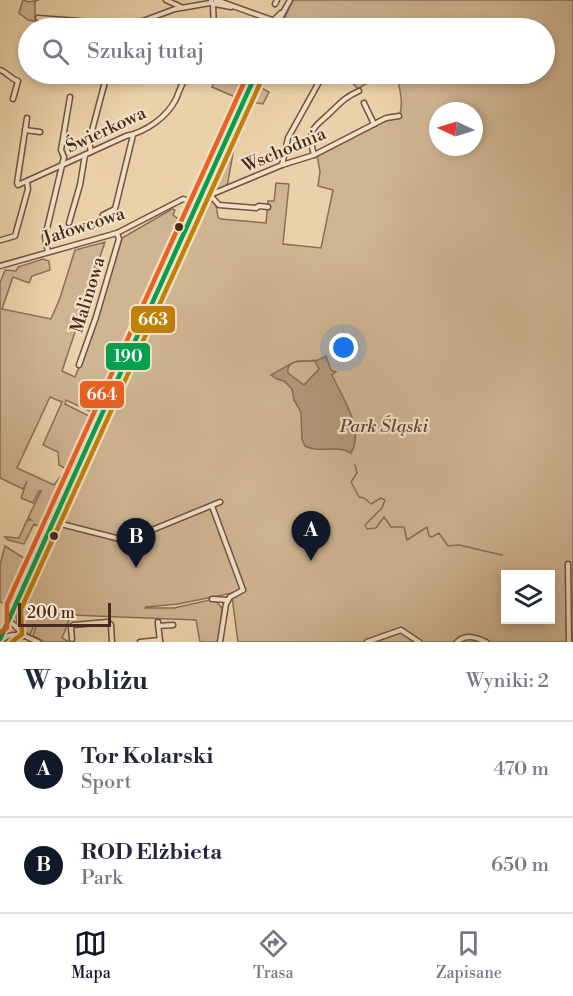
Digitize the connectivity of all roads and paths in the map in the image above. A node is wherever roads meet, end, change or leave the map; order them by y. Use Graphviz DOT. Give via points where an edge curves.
graph roads {
  1 [pos="166,0"];
  2 [pos="290,0"];
  3 [pos="213,2"];
  4 [pos="182,8"];
  5 [pos="153,18"];
  6 [pos="214,18"];
  7 [pos="262,18"];
  8 [pos="278,18"];
  9 [pos="0,70"];
  10 [pos="104,84"];
  11 [pos="182,84"];
  12 [pos="252,84"];
  13 [pos="318,84"];
  14 [pos="359,91"];
  15 [pos="70,97"];
  16 [pos="13,99"];
  17 [pos="364,103"];
  18 [pos="399,116"];
  19 [pos="27,118"];
  20 [pos="374,124"];
  21 [pos="25,130"];
  22 [pos="40,132"];
  23 [pos="133,135"];
  24 [pos="91,152"];
  25 [pos="85,155"];
  26 [pos="314,155"];
  27 [pos="282,165"];
  28 [pos="62,166"];
  29 [pos="27,182"];
  30 [pos="203,193"];
  31 [pos="210,195"];
  32 [pos="198,204"];
  33 [pos="268,207"];
  34 [pos="103,214"];
  35 [pos="69,223"];
  36 [pos="117,233"];
  37 [pos="1,240"];
  38 [pos="48,252"];
  39 [pos="0,266"];
  40 [pos="79,364"];
  41 [pos="220,502"];
  42 [pos="212,506"];
  43 [pos="53,522"];
  44 [pos="568,564"];
  45 [pos="212,599"];
  46 [pos="228,600"];
  47 [pos="12,611"];
  48 [pos="173,625"];
  49 [pos="3,626"];
  50 [pos="14,626"];
  51 [pos="11,634"];
  52 [pos="25,636"];
  53 [pos="72,639"];
  54 [pos="0,640"];
  55 [pos="160,641"];
  56 [pos="38,642"];
  57 [pos="112,642"];
  58 [pos="140,642"];
  59 [pos="220,642"];
  60 [pos="367,642"];
  61 [pos="418,642"];
  62 [pos="457,642"];
  63 [pos="486,642"];
  64 [pos="569,642"];
  1 -- 4 [label="street"];
  2 -- 8 [label="street"];
  3 -- 4 [label="street"];
  3 -- 6 [label="street"];
  3 -- 7 [label="street"];
  4 -- 5 [label="street"];
  9 -- 16 [label="street" via="18,81"];
  10 -- 24 [label="street" via="89,142"];
  11 -- 23 [label="street, Świerkowa" via="165,114"];
  12 -- 30 [label="street"];
  13 -- 27 [label="street" via="293,128"];
  14 -- 26 [label="street" via="318,122 311,137"];
  15 -- 28 [label="street"];
  17 -- 20 [label="street"];
  18 -- 20 [label="street, Wschodnia"];
  19 -- 21 [label="street"];
  20 -- 26 [label="street, Wschodnia"];
  21 -- 22 [label="street"];
  21 -- 29 [label="street" via="17,183"];
  23 -- 24 [label="street, Świerkowa"];
  23 -- 34 [label="street" via="114,211"];
  24 -- 25 [label="street, Świerkowa"];
  25 -- 28 [label="street, Świerkowa"];
  25 -- 35 [label="street"];
  26 -- 27 [label="street, Wschodnia"];
  27 -- 31 [label="street, Wschodnia"];
  28 -- 29 [label="street"];
  28 -- 38 [label="street, Świerkowa" via="45,237"];
  29 -- 37 [label="street" via="15,236"];
  30 -- 31 [label="street"];
  30 -- 32 [label="street"];
  31 -- 33 [label="street" via="219,205"];
  32 -- 36 [label="street, Jałowcowa" via="182,200"];
  32 -- 43 [label="street"];
  36 -- 38 [label="street, Jałowcowa"];
  36 -- 40 [label="street, Malinowa" via="119,239 109,274"];
  38 -- 39 [label="street, Jałowcowa"];
  41 -- 42 [label="street"];
  42 -- 43 [label="street" via="130,539"];
  42 -- 46 [label="street" via="243,587"];
  43 -- 47 [label="street"];
  44 -- 64 [label="street"];
  45 -- 46 [label="street"];
  46 -- 59 [label="street"];
  47 -- 49 [label="street"];
  47 -- 50 [label="street"];
  48 -- 55 [label="street" via="158,624"];
  49 -- 50 [label="street"];
  49 -- 51 [label="street"];
  49 -- 54 [label="street"];
  50 -- 51 [label="street"];
  50 -- 52 [label="street"];
  51 -- 52 [label="street"];
  51 -- 54 [label="street"];
  52 -- 56 [label="street"];
  53 -- 57 [label="street" via="73,625 108,622"];
  55 -- 58 [label="street"];
  60 -- 61 [label="street" via="403,630"];
  62 -- 63 [label="street" via="474,637"];
}
